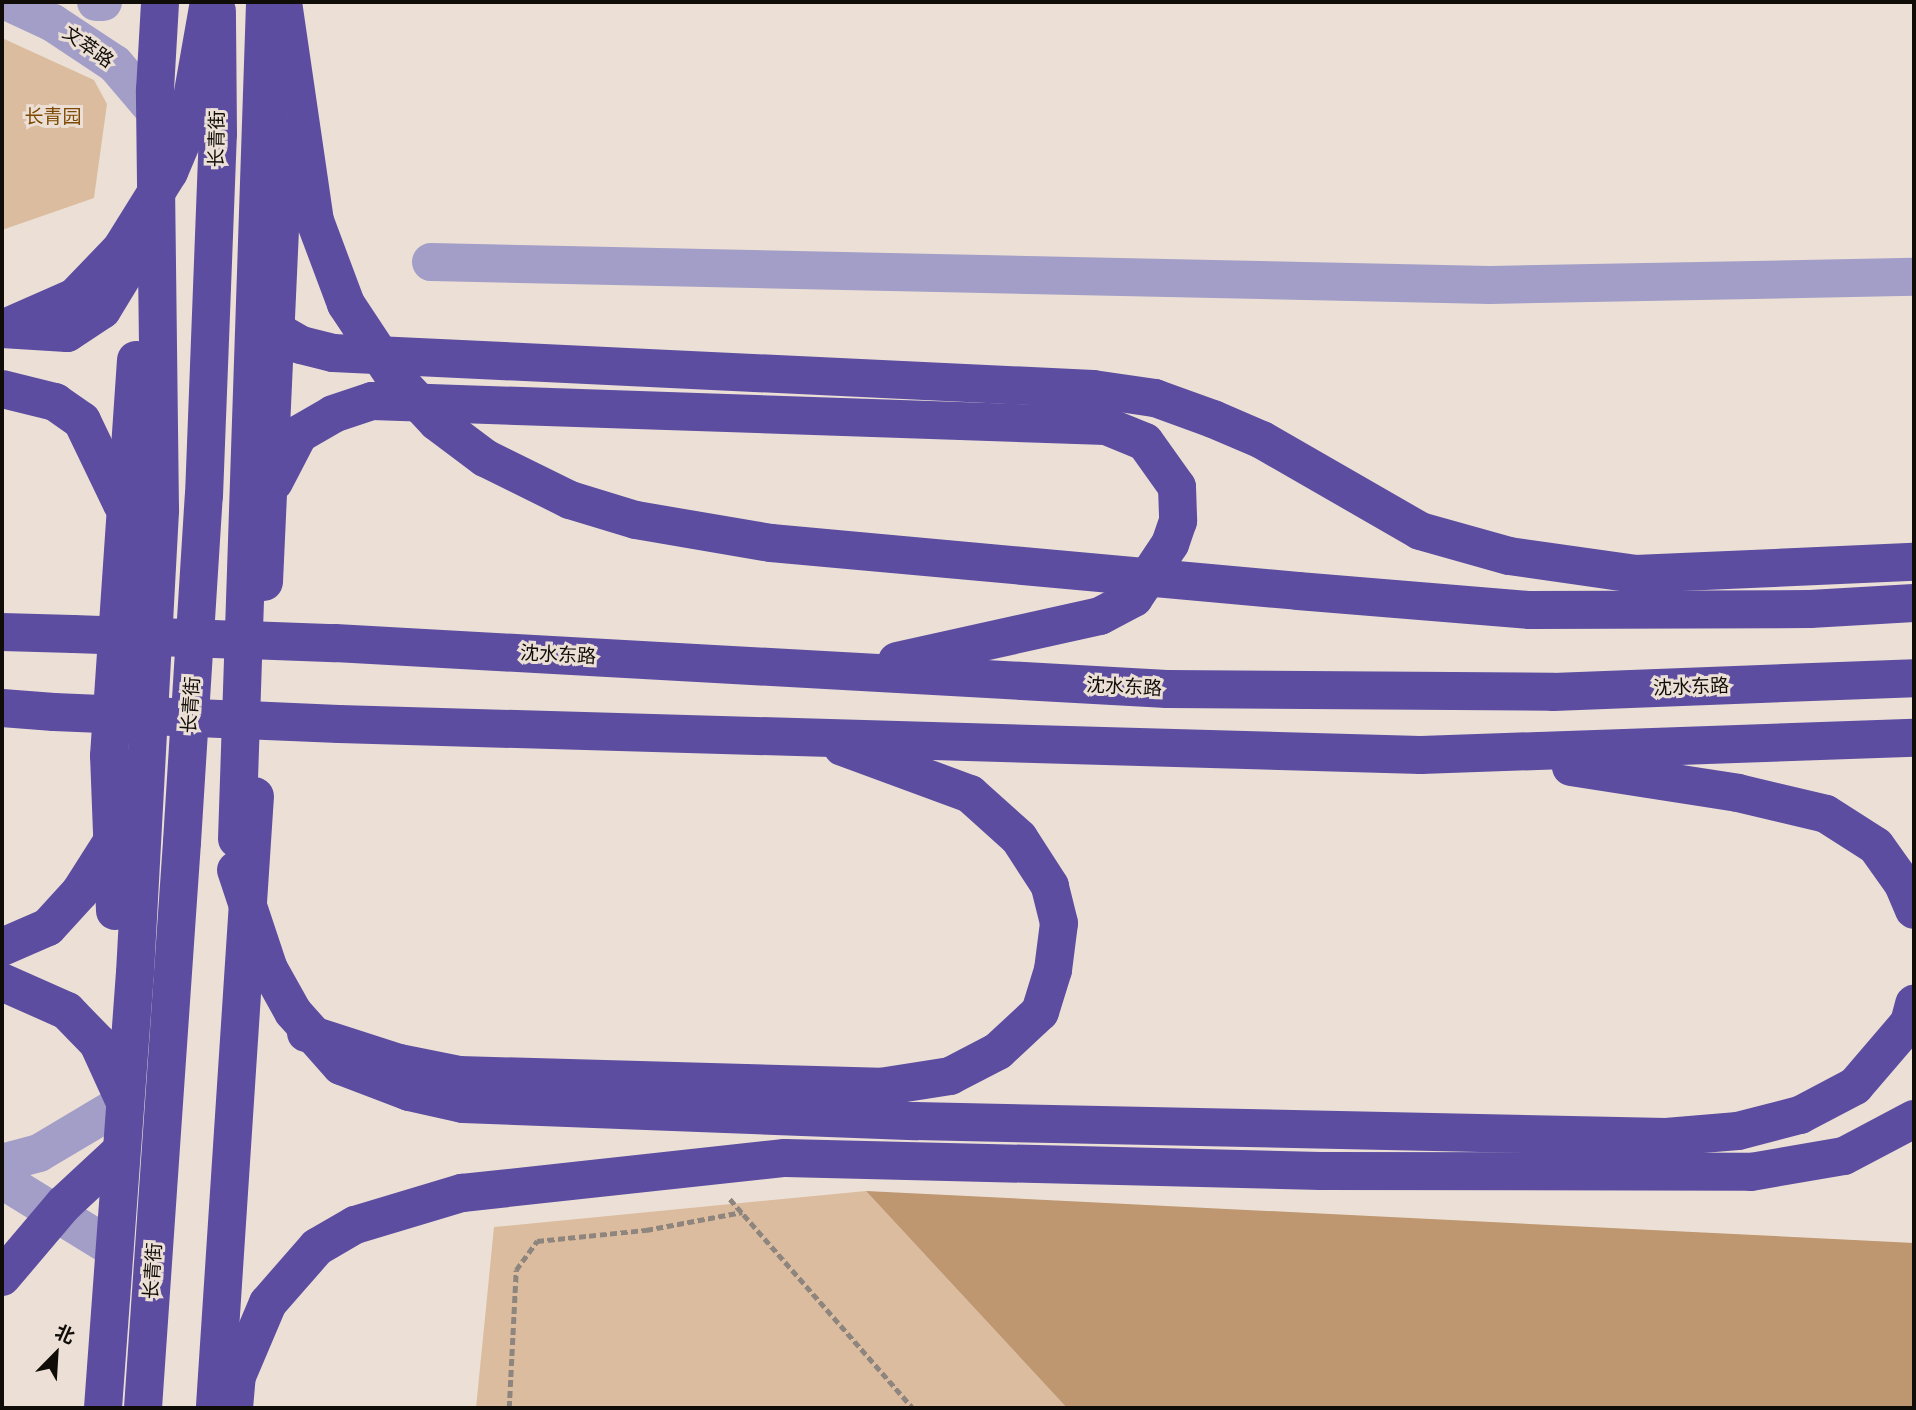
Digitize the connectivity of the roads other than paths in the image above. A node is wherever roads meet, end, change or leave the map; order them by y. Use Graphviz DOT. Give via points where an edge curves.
graph roads {
  1 [pos="8,2"];
  2 [pos="96,2"];
  3 [pos="103,2"];
  4 [pos="160,2"];
  5 [pos="209,2"];
  6 [pos="217,2"];
  7 [pos="264,2"];
  8 [pos="283,2"];
  9 [pos="290,2"];
  10 [pos="155,111"];
  11 [pos="156,173"];
  12 [pos="157,237"];
  13 [pos="431,262"];
  14 [pos="1914,277"];
  15 [pos="2,329"];
  16 [pos="275,330"];
  17 [pos="2,388"];
  18 [pos="268,493"];
  19 [pos="124,509"];
  20 [pos="1914,562"];
  21 [pos="1914,603"];
  22 [pos="2,632"];
  23 [pos="849,671"];
  24 [pos="1914,678"];
  25 [pos="2,708"];
  26 [pos="814,737"];
  27 [pos="1914,738"];
  28 [pos="1479,753"];
  29 [pos="113,840"];
  30 [pos="236,870"];
  31 [pos="1914,911"];
  32 [pos="2,947"];
  33 [pos="245,981"];
  34 [pos="2,982"];
  35 [pos="1914,1004"];
  36 [pos="125,1102"];
  37 [pos="1914,1119"];
  38 [pos="121,1151"];
  39 [pos="2,1163"];
  40 [pos="2,1180"];
  41 [pos="58,1211"];
  42 [pos="114,1249"];
  43 [pos="2,1277"];
  44 [pos="103,1408"];
  45 [pos="143,1408"];
  46 [pos="198,1408"];
  47 [pos="215,1408"];
  48 [pos="234,1408"];
  1 -- 10 [label="street, 文萃路" via="53,23 115,64"];
  2 -- 3 [label="street"];
  4 -- 10 [label="highway"];
  5 -- 15 [label="highway, bridge" via="186,132 169,172 121,249 75,297"];
  6 -- 45 [label="highway, 长青街, bridge" via="218,134 204,496"];
  7 -- 30 [label="highway, bridge"];
  8 -- 21 [label="highway, bridge" via="315,220 346,304 393,375 437,422 485,458 570,500 636,520 771,543 1530,610 1810,609"];
  9 -- 16 [label="highway"];
  10 -- 11 [label="highway"];
  11 -- 12 [label="highway"];
  11 -- 15 [label="highway" via="124,274 102,310 67,333"];
  12 -- 19 [label="highway" via="140,308"];
  12 -- 36 [label="highway" via="160,510"];
  13 -- 14 [label="street" via="1490,285"];
  16 -- 18 [label="highway"];
  16 -- 20 [label="highway" via="301,345 333,353 1093,389 1154,398 1213,419 1262,440 1420,531 1509,556 1635,574"];
  17 -- 19 [label="highway" via="55,402 82,421"];
  18 -- 23 [label="highway" via="299,434 333,414 372,401 1106,426 1145,442 1177,487 1174,533 1134,598 1100,616"];
  18 -- 33 [label="highway"];
  19 -- 29 [label="highway" via="109,756"];
  22 -- 23 [label="highway, 沈水东路, bridge" via="335,643"];
  23 -- 24 [label="highway, 沈水东路" via="1167,690 1498,692"];
  25 -- 26 [label="highway, bridge" via="339,724"];
  26 -- 28 [label="highway"];
  26 -- 33 [label="highway" via="970,794 1019,838 1049,886 1059,923 1053,970 1040,1012 998,1051 950,1076 880,1087 459,1075 330,1044 285,1024"];
  27 -- 28 [label="highway"];
  28 -- 31 [label="highway" via="1738,793 1826,814 1876,846 1903,884"];
  29 -- 32 [label="highway" via="80,892 48,927"];
  29 -- 36 [label="highway"];
  30 -- 35 [label="highway, bridge" via="269,969 293,1012 341,1066 409,1092 463,1104 971,1122 1666,1137 1738,1131 1800,1115 1855,1086 1909,1023"];
  30 -- 46 [label="highway"];
  33 -- 47 [label="highway"];
  34 -- 36 [label="highway" via="67,1011 98,1043"];
  36 -- 38 [label="highway"];
  36 -- 39 [label="street" via="39,1153"];
  37 -- 48 [label="highway" via="1844,1156 1751,1172 1321,1171 785,1158 462,1193 355,1225 317,1247 268,1303 237,1376"];
  38 -- 41 [label="highway"];
  38 -- 42 [label="highway"];
  40 -- 41 [label="street"];
  41 -- 42 [label="street"];
  41 -- 43 [label="highway"];
  42 -- 44 [label="highway"];
}
